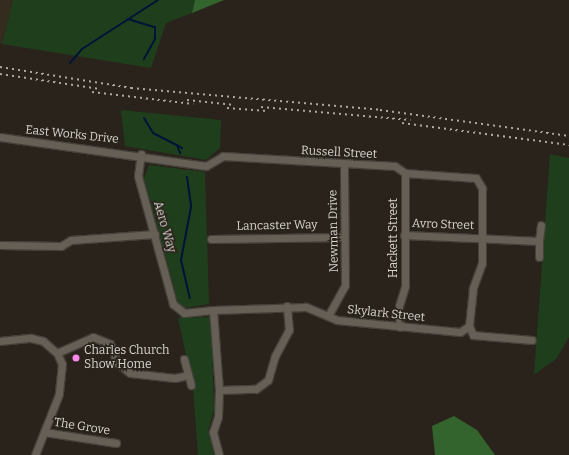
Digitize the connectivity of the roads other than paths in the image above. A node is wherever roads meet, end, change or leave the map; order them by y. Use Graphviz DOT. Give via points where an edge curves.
graph roads {
  1 [pos="0,137"];
  2 [pos="141,154"];
  3 [pos="344,166"];
  4 [pos="405,173"];
  5 [pos="541,225"];
  6 [pos="155,234"];
  7 [pos="404,235"];
  8 [pos="344,237"];
  9 [pos="480,238"];
  10 [pos="211,239"];
  11 [pos="539,241"];
  12 [pos="0,245"];
  13 [pos="538,256"];
  14 [pos="173,304"];
  15 [pos="287,306"];
  16 [pos="213,310"];
  17 [pos="328,316"];
  18 [pos="469,326"];
  19 [pos="400,327"];
  20 [pos="532,340"];
  21 [pos="0,341"];
  22 [pos="57,353"];
  23 [pos="184,358"];
  24 [pos="188,375"];
  25 [pos="191,385"];
  26 [pos="218,390"];
  27 [pos="44,432"];
  28 [pos="116,443"];
  29 [pos="35,455"];
  30 [pos="219,455"];
  1 -- 2 [label="street, East Works Drive"];
  2 -- 3 [label="street, Russell Street" via="206,166 223,156"];
  2 -- 6 [label="street, Aero Way" via="138,176"];
  3 -- 4 [label="street, Russell Street" via="395,166"];
  3 -- 8 [label="street, Newman Drive"];
  4 -- 7 [label="street, Hackett Street"];
  4 -- 9 [label="street, Russell Street" via="476,178 482,188"];
  5 -- 11 [label="street"];
  6 -- 12 [label="street" via="71,240 62,246"];
  6 -- 14 [label="street, Aero Way"];
  7 -- 9 [label="street, Avro Street"];
  7 -- 19 [label="street, Hackett Street" via="405,286 399,306"];
  8 -- 10 [label="street, Lancaster Way"];
  8 -- 17 [label="street, Newman Drive" via="345,285"];
  9 -- 11 [label="street, Avro Street"];
  9 -- 18 [label="street" via="482,263 473,288"];
  11 -- 13 [label="street"];
  14 -- 16 [label="street, Skylark Street" via="184,313"];
  15 -- 16 [label="street, Skylark Street"];
  15 -- 17 [label="street, Skylark Street" via="312,308"];
  15 -- 26 [label="street" via="288,330 275,356 268,380 256,389"];
  16 -- 26 [label="street"];
  17 -- 19 [label="street, Skylark Street"];
  18 -- 19 [label="street, Skylark Street" via="455,333"];
  18 -- 20 [label="street" via="473,335"];
  21 -- 22 [label="street" via="31,338 43,341"];
  22 -- 24 [label="street" via="93,337 110,344 117,363 126,372 175,378"];
  22 -- 27 [label="street" via="63,379"];
  23 -- 24 [label="street"];
  24 -- 25 [label="street"];
  26 -- 30 [label="street" via="218,417 213,432"];
  27 -- 28 [label="street, The Grove"];
  27 -- 29 [label="street"];
}
